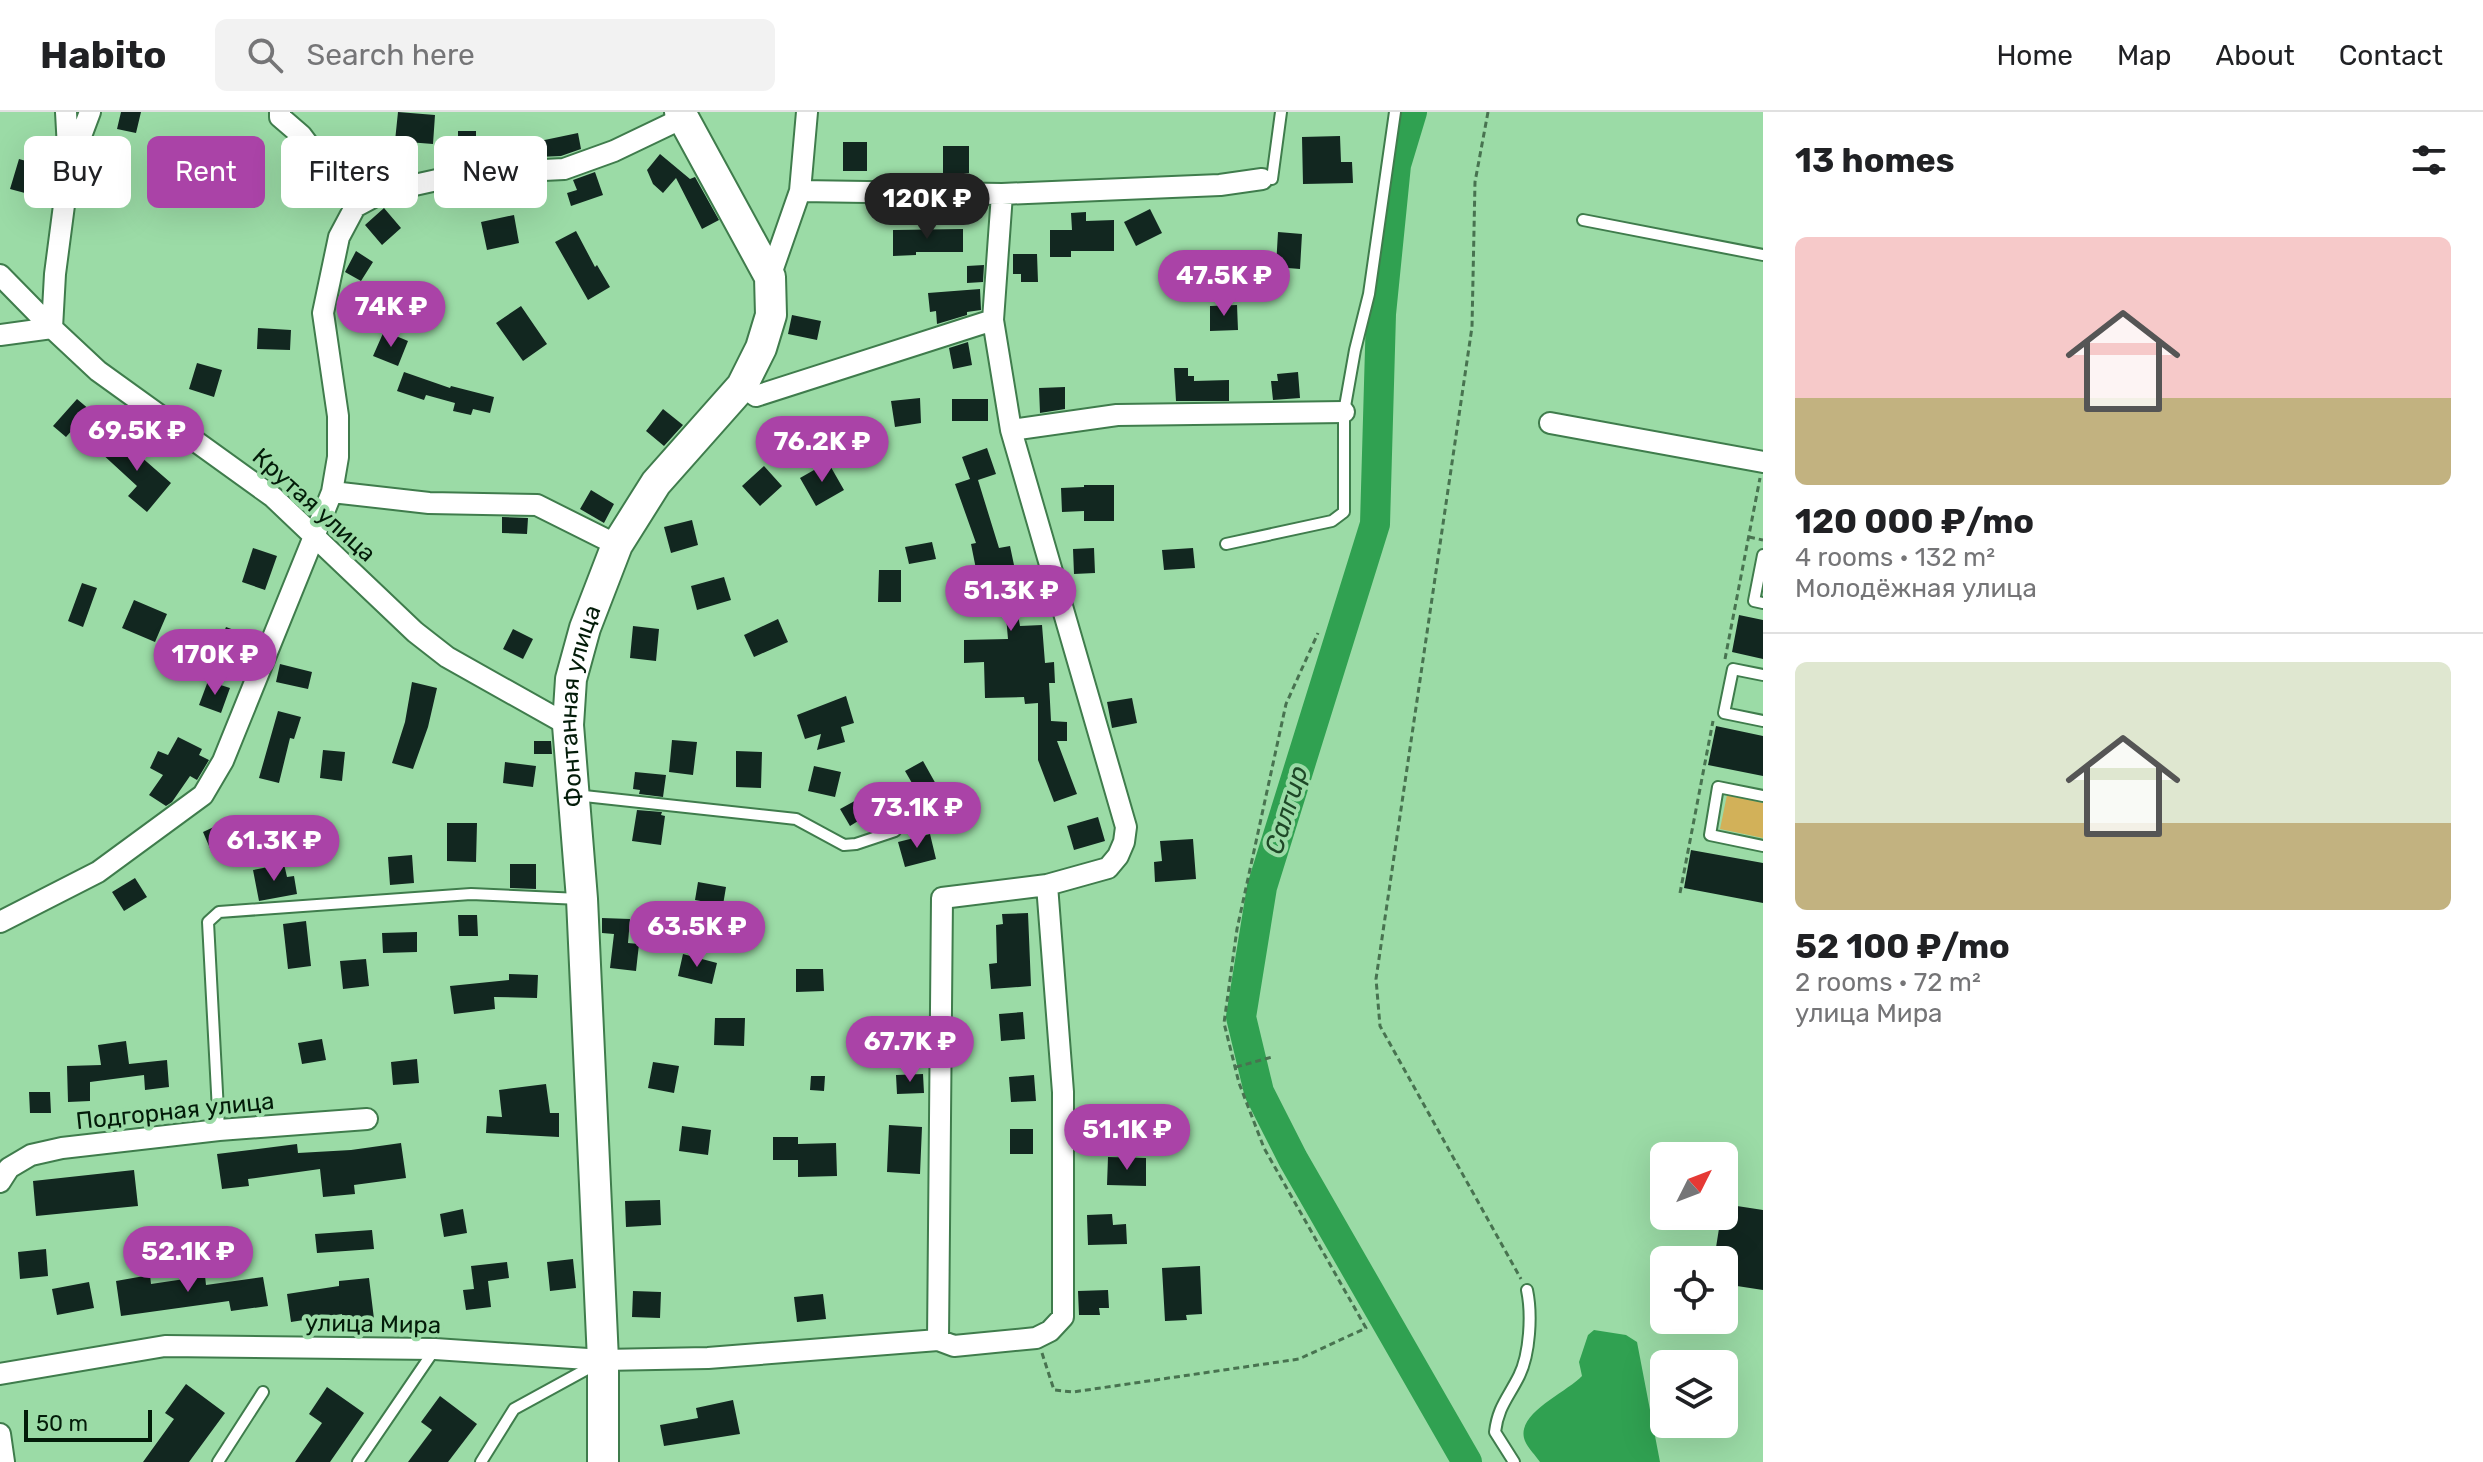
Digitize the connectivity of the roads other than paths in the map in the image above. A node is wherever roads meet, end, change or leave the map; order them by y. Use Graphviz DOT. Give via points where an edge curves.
graph roads {
  1 [pos="66,112"];
  2 [pos="90,112"];
  3 [pos="280,112"];
  4 [pos="807,112"];
  5 [pos="1281,112"];
  6 [pos="1395,112"];
  7 [pos="681,115"];
  8 [pos="67,136"];
  9 [pos="81,136"];
  10 [pos="302,136"];
  11 [pos="1272,180"];
  12 [pos="418,184"];
  13 [pos="800,191"];
  14 [pos="1002,194"];
  15 [pos="64,208"];
  16 [pos="354,208"];
  17 [pos="1583,220"];
  18 [pos="1763,255"];
  19 [pos="0,275"];
  20 [pos="770,277"];
  21 [pos="993,320"];
  22 [pos="52,328"];
  23 [pos="0,335"];
  24 [pos="742,386"];
  25 [pos="1344,412"];
  26 [pos="1550,423"];
  27 [pos="1011,430"];
  28 [pos="1763,462"];
  29 [pos="332,492"];
  30 [pos="313,536"];
  31 [pos="1226,544"];
  32 [pos="617,545"];
  33 [pos="1763,555"];
  34 [pos="1763,603"];
  35 [pos="1763,675"];
  36 [pos="1763,721"];
  37 [pos="568,725"];
  38 [pos="575,795"];
  39 [pos="1763,796"];
  40 [pos="895,831"];
  41 [pos="1763,846"];
  42 [pos="1047,885"];
  43 [pos="582,899"];
  44 [pos="0,922"];
  45 [pos="367,1119"];
  46 [pos="219,1130"];
  47 [pos="0,1182"];
  48 [pos="1527,1290"];
  49 [pos="938,1340"];
  50 [pos="435,1349"];
  51 [pos="603,1360"];
  52 [pos="0,1374"];
  53 [pos="263,1392"];
  54 [pos="0,1434"];
  55 [pos="4,1462"];
  56 [pos="218,1462"];
  57 [pos="358,1462"];
  58 [pos="481,1462"];
  59 [pos="603,1462"];
  60 [pos="1514,1462"];
  1 -- 8 [label="street"];
  2 -- 9 [label="street"];
  3 -- 10 [label="street"];
  4 -- 13 [label="street, Фонтанная улица"];
  5 -- 11 [label="lane"];
  6 -- 25 [label="lane" via="1369,294"];
  7 -- 12 [label="street" via="614,151 564,169 464,174"];
  7 -- 20 [label="main road"];
  11 -- 14 [label="street"];
  13 -- 14 [label="street"];
  13 -- 20 [label="street, Фонтанная улица"];
  14 -- 21 [label="street"];
  15 -- 22 [label="street"];
  16 -- 29 [label="street" via="339,237 323,313 338,416"];
  17 -- 18 [label="lane"];
  19 -- 22 [label="street, Крутая улица"];
  20 -- 24 [label="main road, Фонтанная улица" via="771,315"];
  21 -- 24 [label="street" via="756,396"];
  21 -- 27 [label="street"];
  22 -- 23 [label="street"];
  22 -- 30 [label="street, Крутая улица" via="98,371 273,497"];
  24 -- 32 [label="main road, Фонтанная улица" via="656,483"];
  25 -- 27 [label="street" via="1117,415"];
  25 -- 31 [label="lane" via="1344,512 1332,521"];
  26 -- 28 [label="street"];
  27 -- 42 [label="street" via="1126,827 1118,856 1108,868"];
  29 -- 30 [label="street"];
  29 -- 32 [label="street" via="429,503 537,505"];
  30 -- 37 [label="street, Крутая улица" via="447,657"];
  30 -- 44 [label="street" via="223,761 203,795 98,872"];
  32 -- 37 [label="main road, Фонтанная улица" via="571,679"];
  33 -- 34 [label="lane" via="1754,601"];
  35 -- 36 [label="lane" via="1733,669 1724,713"];
  37 -- 38 [label="main road, Фонтанная улица"];
  38 -- 40 [label="lane" via="796,819 844,845"];
  38 -- 43 [label="main road, Фонтанная улица"];
  39 -- 41 [label="lane" via="1718,787 1710,835"];
  42 -- 49 [label="street" via="942,898"];
  42 -- 49 [label="street, улица Мира" via="1063,1092 1063,1317 1036,1338 954,1346"];
  43 -- 46 [label="lane" via="471,894 219,912 208,922"];
  43 -- 51 [label="main road, Фонтанная улица"];
  45 -- 46 [label="street, Подгорная улица"];
  46 -- 47 [label="street, Подгорная улица" via="31,1155 9,1168"];
  48 -- 60 [label="lane" via="1532,1312 1521,1373 1498,1412 1495,1432"];
  49 -- 51 [label="street, улица Мира" via="708,1358"];
  50 -- 51 [label="street, улица Мира"];
  50 -- 52 [label="street, улица Мира" via="165,1346"];
  50 -- 57 [label="lane"];
  51 -- 58 [label="lane" via="514,1409"];
  51 -- 59 [label="main road, Фонтанная улица"];
  53 -- 56 [label="lane"];
  54 -- 55 [label="street"];
}
